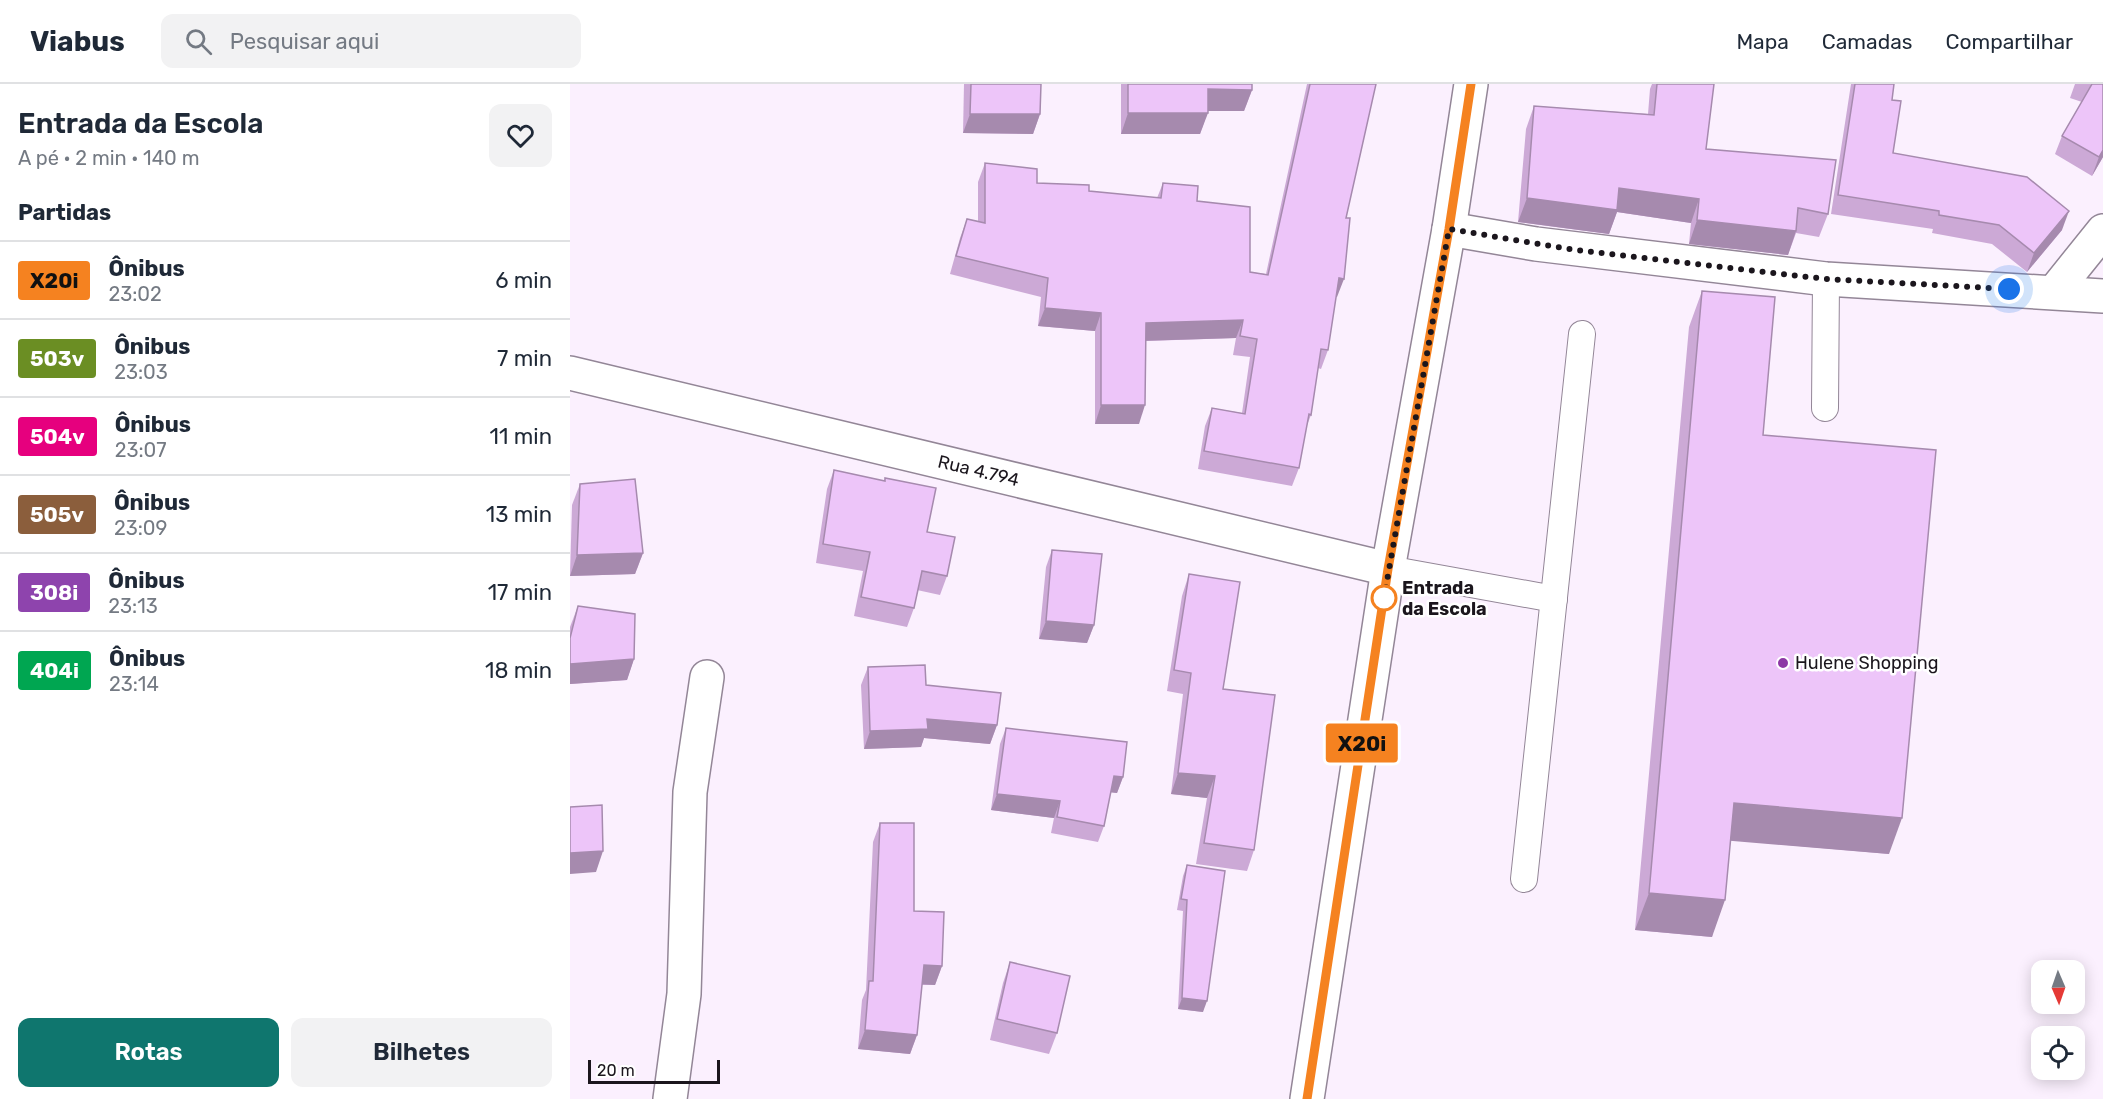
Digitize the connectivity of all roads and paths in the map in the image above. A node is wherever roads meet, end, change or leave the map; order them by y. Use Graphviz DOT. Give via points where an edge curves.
graph roads {
  1 [pos="1471,84"];
  2 [pos="1449,229"];
  3 [pos="2103,231"];
  4 [pos="1826,279"];
  5 [pos="2055,292"];
  6 [pos="2103,296"];
  7 [pos="1582,334"];
  8 [pos="570,373"];
  9 [pos="1825,408"];
  10 [pos="1388,569"];
  11 [pos="1554,598"];
  12 [pos="708,677"];
  13 [pos="1524,879"];
  14 [pos="670,1099"];
  15 [pos="1307,1099"];
  1 -- 2 [label="street"];
  2 -- 4 [label="street" via="1558,247"];
  2 -- 10 [label="street"];
  3 -- 5 [label="street"];
  4 -- 5 [label="street"];
  4 -- 9 [label="lane"];
  5 -- 6 [label="street"];
  7 -- 11 [label="lane"];
  8 -- 10 [label="street, Rua 4.794"];
  10 -- 11 [label="lane"];
  10 -- 15 [label="street"];
  11 -- 13 [label="lane"];
  12 -- 14 [label="street" via="690,792 684,994"];
}
